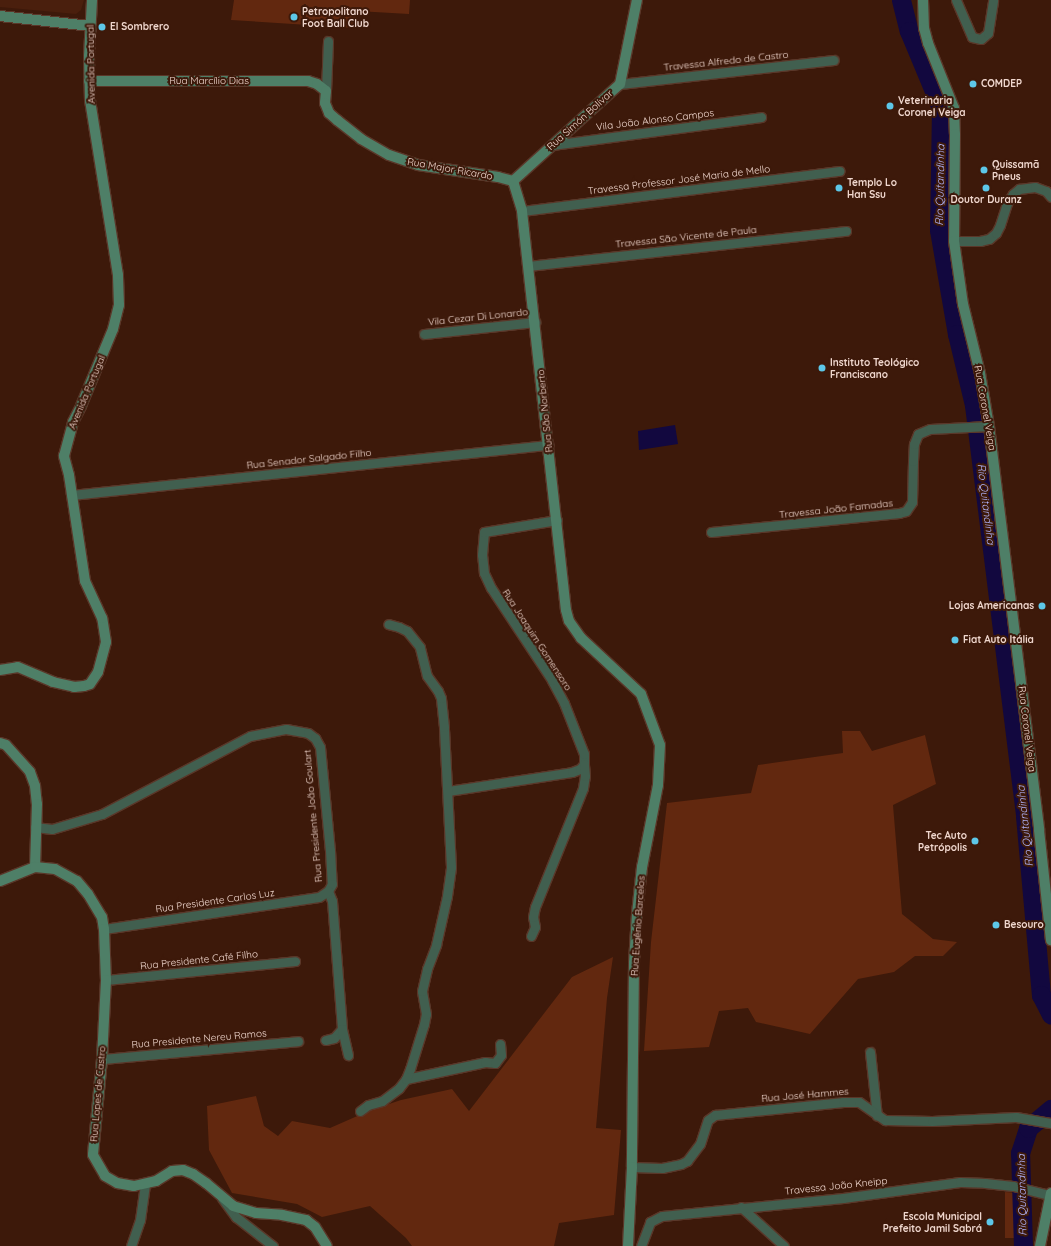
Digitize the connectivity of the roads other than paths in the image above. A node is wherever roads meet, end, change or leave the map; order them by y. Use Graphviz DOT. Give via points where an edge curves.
graph roads {
  1 [pos="92,0"];
  2 [pos="637,0"];
  3 [pos="923,0"];
  4 [pos="956,0"];
  5 [pos="993,0"];
  6 [pos="0,16"];
  7 [pos="90,26"];
  8 [pos="328,41"];
  9 [pos="834,60"];
  10 [pos="89,81"];
  11 [pos="620,84"];
  12 [pos="326,91"];
  13 [pos="761,118"];
  14 [pos="552,145"];
  15 [pos="839,171"];
  16 [pos="513,181"];
  17 [pos="1051,197"];
  18 [pos="522,211"];
  19 [pos="846,231"];
  20 [pos="954,240"];
  21 [pos="528,266"];
  22 [pos="535,322"];
  23 [pos="424,334"];
  24 [pos="989,426"];
  25 [pos="548,445"];
  26 [pos="71,495"];
  27 [pos="557,520"];
  28 [pos="711,532"];
  29 [pos="388,624"];
  30 [pos="581,638"];
  31 [pos="0,670"];
  32 [pos="0,743"];
  33 [pos="584,764"];
  34 [pos="448,791"];
  35 [pos="35,827"];
  36 [pos="35,867"];
  37 [pos="0,880"];
  38 [pos="328,891"];
  39 [pos="104,929"];
  40 [pos="531,936"];
  41 [pos="1051,940"];
  42 [pos="295,961"];
  43 [pos="106,980"];
  44 [pos="342,1029"];
  45 [pos="325,1040"];
  46 [pos="298,1041"];
  47 [pos="500,1044"];
  48 [pos="870,1052"];
  49 [pos="348,1055"];
  50 [pos="102,1059"];
  51 [pos="406,1079"];
  52 [pos="360,1111"];
  53 [pos="877,1116"];
  54 [pos="1050,1122"];
  55 [pos="632,1167"];
  56 [pos="145,1185"];
  57 [pos="1051,1194"];
  58 [pos="221,1197"];
  59 [pos="741,1207"];
  60 [pos="131,1246"];
  61 [pos="273,1246"];
  62 [pos="327,1246"];
  63 [pos="628,1246"];
  64 [pos="641,1246"];
  65 [pos="784,1246"];
  66 [pos="1040,1246"];
  1 -- 7 [label="street, Avenida Portugal"];
  2 -- 11 [label="street, Rua Simón Bolívar"];
  3 -- 20 [label="street, Rua Coronel Veiga" via="924,28 928,43 954,108"];
  4 -- 5 [label="street" via="972,37 981,40 988,33"];
  6 -- 7 [label="street"];
  7 -- 10 [label="street, Avenida Portugal"];
  8 -- 12 [label="street, Rua Major Ricardo"];
  9 -- 11 [label="street, Travessa Alfredo de Castro"];
  10 -- 12 [label="street, Rua Marcílio Dias" via="308,81"];
  10 -- 26 [label="street, Avenida Portugal" via="95,136 102,166 118,276 119,305 113,329 66,444 64,456"];
  11 -- 14 [label="street, Rua Simón Bolívar"];
  12 -- 16 [label="street, Rua Major Ricardo" via="325,103 329,113 352,133 389,156 418,165"];
  13 -- 14 [label="street, Vila João Alonso Campos"];
  14 -- 16 [label="street, Rua Simón Bolívar"];
  15 -- 18 [label="street, Travessa Professor José Maria de Mello"];
  16 -- 18 [label="street, Rua São Norberto"];
  17 -- 20 [label="street" via="1046,191 1035,187 1019,189 1007,203 996,233 989,239"];
  18 -- 21 [label="street, Rua São Norberto"];
  19 -- 21 [label="street, Travessa São Vicente de Paula"];
  20 -- 24 [label="street, Rua Coronel Veiga" via="964,304"];
  21 -- 22 [label="street, Rua São Norberto"];
  22 -- 23 [label="street, Vila Cezar Di Lonardo"];
  22 -- 25 [label="street, Rua São Norberto"];
  24 -- 28 [label="street, Travessa João Famadas" via="930,429 918,434 914,444 912,502 906,511"];
  24 -- 41 [label="street, Rua Coronel Veiga"];
  25 -- 26 [label="street, Rua Senador Salgado Filho"];
  25 -- 27 [label="street, Rua São Norberto"];
  26 -- 31 [label="street, Avenida Portugal" via="85,581 105,630 106,642 98,672 90,684 74,686 53,682 18,667"];
  27 -- 30 [label="street, Rua São Norberto" via="566,610 569,621"];
  27 -- 33 [label="street, Rua Joaquim Gomensoro" via="484,532 484,567 491,588 552,680 564,703 584,754"];
  29 -- 34 [label="street" via="407,631 420,647 427,676 438,690 444,727"];
  30 -- 55 [label="street, Rua Eugênio Barcelos" via="641,694 660,745 658,785 642,867 636,921"];
  32 -- 35 [label="street" via="6,745 30,772 37,804"];
  33 -- 34 [label="street" via="572,772"];
  33 -- 40 [label="street" via="583,788 535,907"];
  34 -- 51 [label="street" via="451,867 447,896 422,991 426,1014 424,1024"];
  35 -- 36 [label="street"];
  35 -- 38 [label="street, Rua Presidente João Goulart" via="52,828 102,814 250,736 286,729 298,731 315,738 320,747 332,884"];
  36 -- 37 [label="street"];
  36 -- 39 [label="street, Rua Lopes de Castro" via="55,869 77,881 97,907"];
  38 -- 39 [label="street, Rua Presidente Carlos Luz" via="319,897"];
  38 -- 44 [label="street, Rua Presidente João Goulart" via="332,901"];
  39 -- 43 [label="street, Rua Lopes de Castro"];
  42 -- 43 [label="street, Rua Presidente Café Filho"];
  43 -- 50 [label="street, Rua Lopes de Castro"];
  44 -- 45 [label="street" via="334,1038"];
  44 -- 49 [label="street, Rua Presidente João Goulart"];
  46 -- 50 [label="street, Rua Presidente Nereu Ramos"];
  47 -- 51 [label="street" via="500,1055 495,1063 485,1062"];
  48 -- 53 [label="street"];
  50 -- 56 [label="street, Rua Lopes de Castro" via="93,1155 106,1176 118,1183"];
  51 -- 52 [label="street" via="382,1101"];
  53 -- 54 [label="street, Rua José Hammes" via="885,1120 910,1121 1016,1117"];
  53 -- 55 [label="street, Rua José Hammes" via="859,1102 715,1115 708,1120 700,1144 687,1161 662,1168"];
  55 -- 63 [label="street, Rua Eugênio Barcelos"];
  56 -- 58 [label="street, Rua Lopes de Castro" via="172,1171 184,1170 193,1174"];
  56 -- 60 [label="street" via="140,1220"];
  57 -- 59 [label="street, Travessa João Kneipp" via="1013,1186 960,1182 843,1198"];
  57 -- 66 [label="street"];
  58 -- 61 [label="street" via="236,1216"];
  58 -- 62 [label="street, Rua Lopes de Castro" via="243,1210 294,1216 306,1220 315,1227"];
  59 -- 64 [label="street, Travessa João Kneipp" via="655,1218 647,1227"];
  59 -- 65 [label="street"];
}
